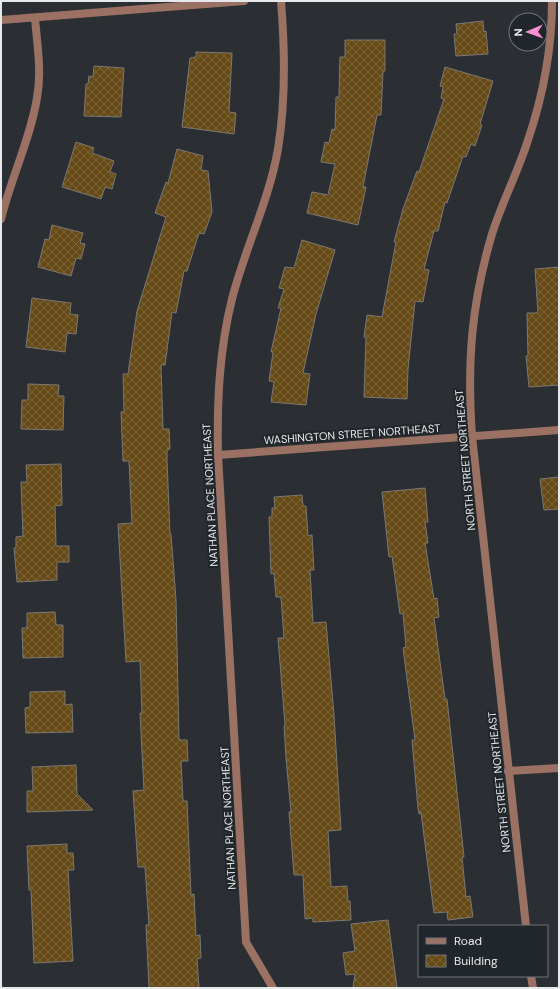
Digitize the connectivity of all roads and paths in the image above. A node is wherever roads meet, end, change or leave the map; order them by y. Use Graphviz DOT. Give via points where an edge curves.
graph roads {
  1 [pos="244,1"];
  2 [pos="281,1"];
  3 [pos="552,1"];
  4 [pos="35,18"];
  5 [pos="1,20"];
  6 [pos="1,219"];
  7 [pos="559,430"];
  8 [pos="472,436"];
  9 [pos="218,455"];
  10 [pos="559,768"];
  11 [pos="508,771"];
  12 [pos="526,925"];
  13 [pos="531,977"];
  14 [pos="273,988"];
  15 [pos="532,988"];
  1 -- 4 [label="street"];
  2 -- 9 [label="street, NATHAN PLACE NORTHEAST" via="284,100 278,149 267,195 232,298 222,346 217,396"];
  3 -- 8 [label="street, NORTH STREET NORTHEAST" via="549,43 541,92 528,140 493,232 479,282 471,337 469,387"];
  4 -- 5 [label="street"];
  4 -- 6 [label="street" via="39,67 38,96 29,135"];
  7 -- 8 [label="street, WASHINGTON STREET NORTHEAST"];
  8 -- 9 [label="street, WASHINGTON STREET NORTHEAST"];
  8 -- 11 [label="street, NORTH STREET NORTHEAST"];
  9 -- 14 [label="street, NATHAN PLACE NORTHEAST" via="246,942"];
  10 -- 11 [label="street"];
  11 -- 12 [label="street, NORTH STREET NORTHEAST"];
  13 -- 15 [label="street"];
}
